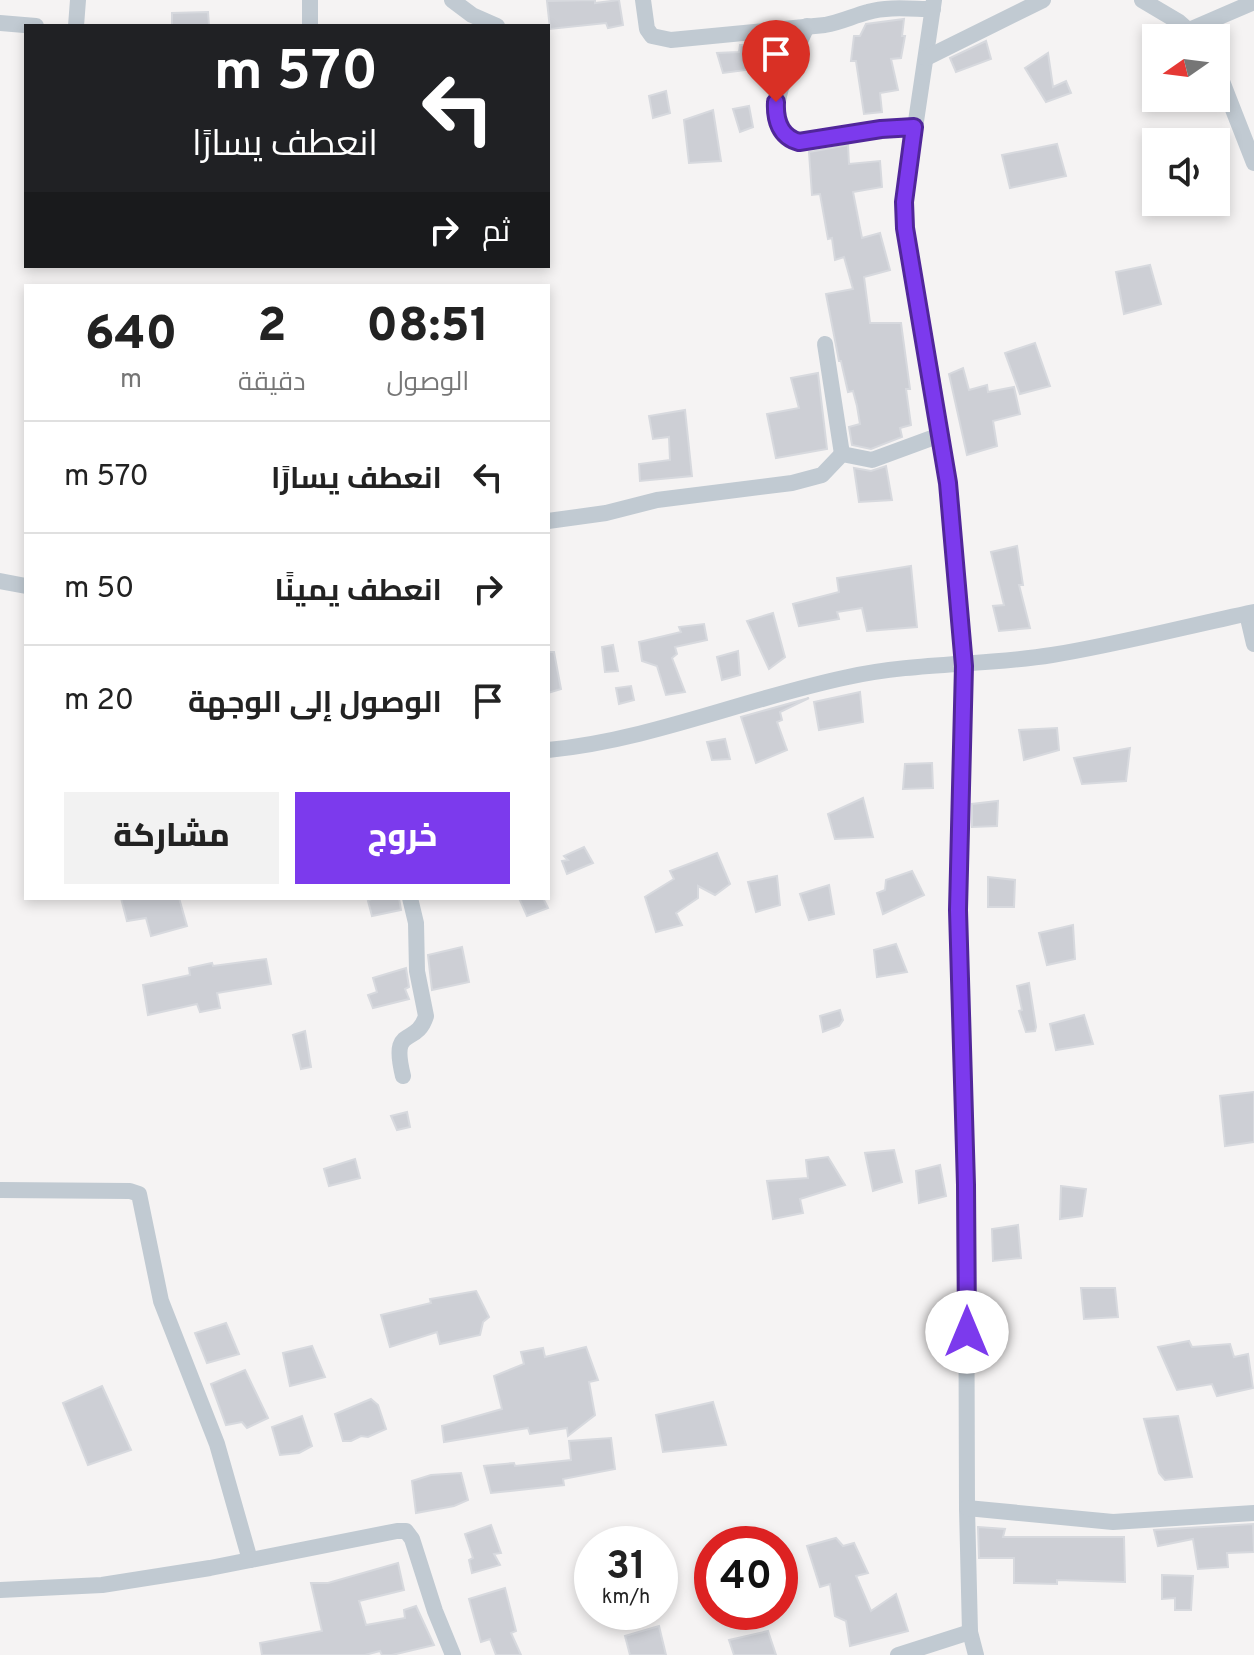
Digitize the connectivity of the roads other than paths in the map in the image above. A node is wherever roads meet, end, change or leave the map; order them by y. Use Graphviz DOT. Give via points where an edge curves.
graph roads {
  1 [pos="78,0"];
  2 [pos="310,0"];
  3 [pos="452,0"];
  4 [pos="643,0"];
  5 [pos="1043,0"];
  6 [pos="1142,0"];
  7 [pos="1254,2"];
  8 [pos="933,5"];
  9 [pos="0,23"];
  10 [pos="76,24"];
  11 [pos="310,24"];
  12 [pos="492,24"];
  13 [pos="1178,24"];
  14 [pos="1212,24"];
  15 [pos="24,25"];
  16 [pos="807,26"];
  17 [pos="926,58"];
  18 [pos="1230,102"];
  19 [pos="914,127"];
  20 [pos="1254,163"];
  21 [pos="825,344"];
  22 [pos="940,435"];
  23 [pos="842,454"];
  24 [pos="550,521"];
  25 [pos="0,581"];
  26 [pos="24,586"];
  27 [pos="1251,613"];
  28 [pos="1254,644"];
  29 [pos="964,666"];
  30 [pos="550,750"];
  31 [pos="410,900"];
  32 [pos="403,1076"];
  33 [pos="0,1190"];
  34 [pos="967,1508"];
  35 [pos="1254,1513"];
  36 [pos="250,1560"];
  37 [pos="0,1590"];
  38 [pos="970,1632"];
  39 [pos="453,1655"];
  40 [pos="898,1655"];
  41 [pos="976,1655"];
  1 -- 10 [label="street"];
  2 -- 11 [label="street"];
  3 -- 12 [label="street"];
  4 -- 16 [label="street" via="647,29 660,39"];
  5 -- 17 [label="street"];
  6 -- 13 [label="street"];
  7 -- 14 [label="street"];
  8 -- 16 [label="street" via="884,9"];
  8 -- 17 [label="street"];
  9 -- 15 [label="street"];
  16 -- 19 [label="street" via="776,102 777,122 789,140"];
  17 -- 19 [label="street"];
  18 -- 20 [label="street"];
  19 -- 22 [label="street" via="905,228"];
  21 -- 23 [label="street"];
  22 -- 23 [label="street" via="872,460"];
  22 -- 29 [label="street"];
  23 -- 24 [label="street" via="822,475 792,483"];
  25 -- 26 [label="street"];
  27 -- 28 [label="street"];
  27 -- 29 [label="street" via="1052,655"];
  29 -- 30 [label="street" via="843,677 607,743"];
  29 -- 34 [label="street" via="958,910"];
  31 -- 32 [label="street" via="426,1016 399,1045"];
  33 -- 36 [label="street" via="139,1194 161,1301 217,1444"];
  34 -- 35 [label="street" via="1113,1522"];
  34 -- 38 [label="street"];
  36 -- 37 [label="street" via="102,1585"];
  36 -- 39 [label="street" via="406,1531"];
  38 -- 40 [label="street"];
  38 -- 41 [label="street"];
}
